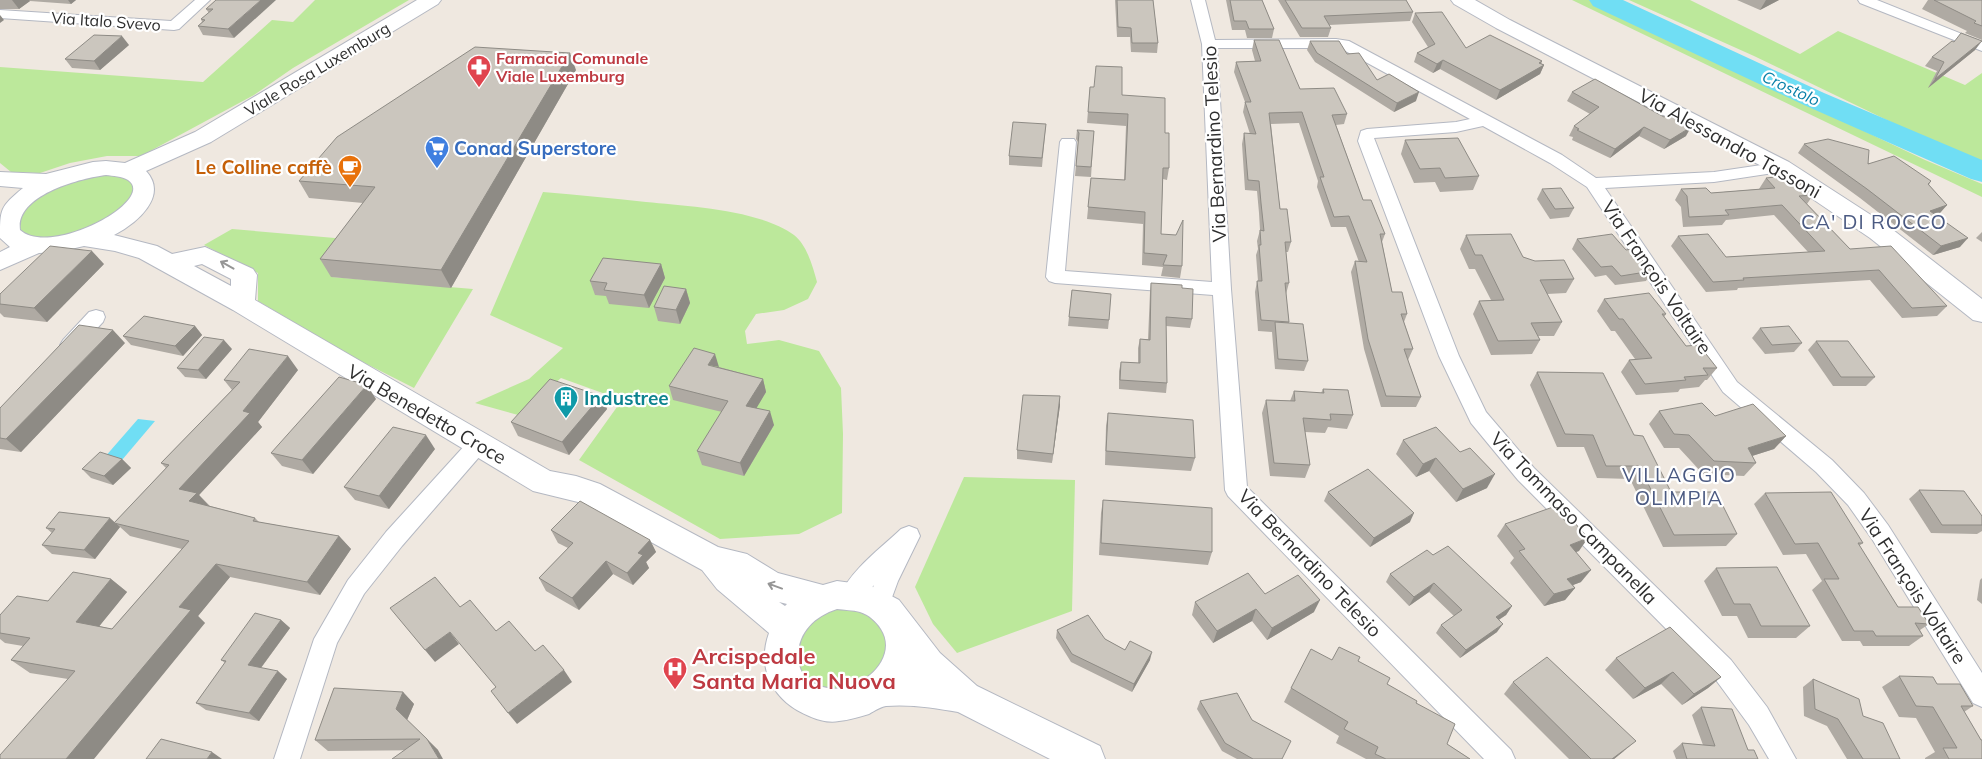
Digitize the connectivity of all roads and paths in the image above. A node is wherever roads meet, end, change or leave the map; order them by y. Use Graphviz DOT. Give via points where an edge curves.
graph roads {
  1 [pos="204,0"];
  2 [pos="431,0"];
  3 [pos="1198,0"];
  4 [pos="1461,0"];
  5 [pos="1865,0"];
  6 [pos="0,14"];
  7 [pos="1209,44"];
  8 [pos="1982,47"];
  9 [pos="1483,121"];
  10 [pos="1068,142"];
  11 [pos="1781,167"];
  12 [pos="137,176"];
  13 [pos="0,179"];
  14 [pos="50,182"];
  15 [pos="1593,183"];
  16 [pos="22,200"];
  17 [pos="122,219"];
  18 [pos="84,238"];
  19 [pos="17,245"];
  20 [pos="158,258"];
  21 [pos="0,262"];
  22 [pos="1222,288"];
  23 [pos="1982,313"];
  24 [pos="96,316"];
  25 [pos="58,358"];
  26 [pos="482,445"];
  27 [pos="713,560"];
  28 [pos="863,606"];
  29 [pos="787,628"];
  30 [pos="879,690"];
  31 [pos="1982,695"];
  32 [pos="965,698"];
  33 [pos="286,759"];
  34 [pos="1087,759"];
  35 [pos="1502,759"];
  36 [pos="1783,759"];
  1 -- 6 [label="street, Via Italo Svevo" via="174,26"];
  2 -- 12 [label="street, Viale Rosa Luxemburg"];
  3 -- 7 [label="street, Via Bernardino Telesio"];
  4 -- 11 [label="street, Via Alessandro Tassoni"];
  5 -- 8 [label="street"];
  7 -- 9 [label="street, Via François Voltaire" via="1344,44"];
  7 -- 22 [label="street, Via Bernardino Telesio"];
  9 -- 15 [label="street, Via François Voltaire" via="1556,159"];
  9 -- 36 [label="street, Via Tommaso Campanella" via="1456,127 1367,134 1366,141 1449,356 1478,418 1526,474 1722,668 1758,716"];
  10 -- 22 [label="street" via="1055,277"];
  11 -- 15 [label="street" via="1714,177"];
  11 -- 23 [label="street, Via Alessandro Tassoni" via="1878,232"];
  12 -- 14 [label="street" via="118,168 96,168"];
  12 -- 17 [label="street" via="145,190 141,200"];
  13 -- 14 [label="street"];
  13 -- 16 [label="street"];
  14 -- 16 [label="street"];
  15 -- 31 [label="street, Via François Voltaire" via="1730,387 1824,466 1856,499"];
  16 -- 19 [label="street" via="9,215 7,226"];
  17 -- 18 [label="street"];
  17 -- 20 [label="street, Via Benedetto Croce"];
  18 -- 19 [label="street"];
  18 -- 20 [label="street, Via Benedetto Croce" via="114,242"];
  19 -- 21 [label="street"];
  20 -- 26 [label="street, Via Benedetto Croce"];
  22 -- 35 [label="street, Via Bernardino Telesio" via="1236,490"];
  24 -- 25 [label="street"];
  26 -- 27 [label="street, Via Benedetto Croce" via="535,478 588,493"];
  26 -- 33 [label="street" via="473,450 440,487 356,587 326,640"];
  28 -- 27 [label="street, Via Benedetto Croce, one-way" via="770,586 736,564"];
  27 -- 29 [label="street, Via Benedetto Croce" via="728,579"];
  28 -- 29 [label="street" via="808,606"];
  28 -- 30 [label="street" via="902,637 898,665"];
  28 -- 32 [label="street"];
  29 -- 30 [label="street" via="780,658 783,672 802,696 824,704 848,705"];
  30 -- 32 [label="street" via="907,689"];
  32 -- 34 [label="street"];
}
